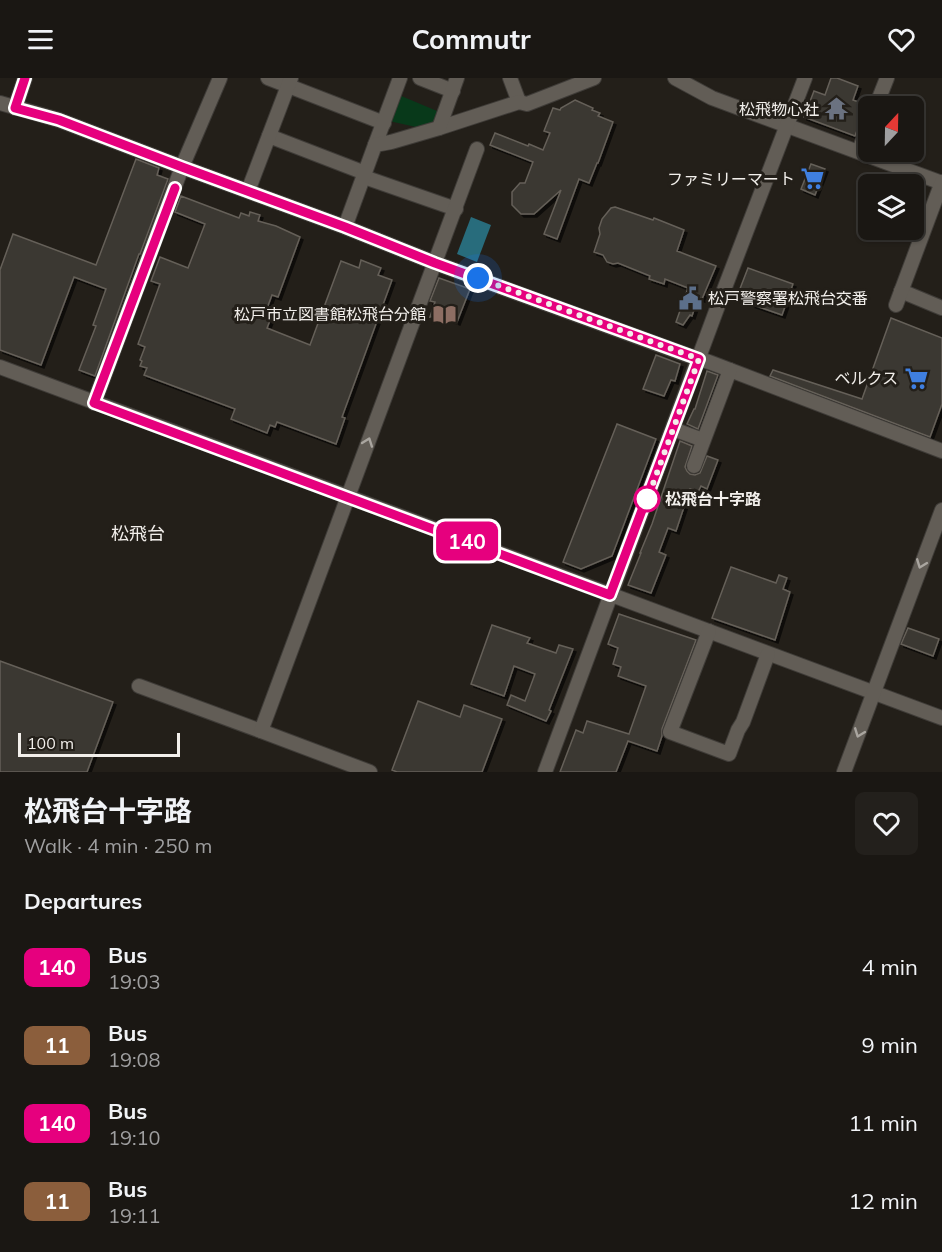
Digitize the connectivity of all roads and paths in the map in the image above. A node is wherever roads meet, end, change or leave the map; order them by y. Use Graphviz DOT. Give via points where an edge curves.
graph roads {
  1 [pos="25,78"];
  2 [pos="220,78"];
  3 [pos="268,78"];
  4 [pos="400,78"];
  5 [pos="420,78"];
  6 [pos="510,78"];
  7 [pos="594,78"];
  8 [pos="675,78"];
  9 [pos="805,78"];
  10 [pos="887,78"];
  11 [pos="290,82"];
  12 [pos="455,84"];
  13 [pos="880,96"];
  14 [pos="519,102"];
  15 [pos="0,103"];
  16 [pos="15,108"];
  17 [pos="384,123"];
  18 [pos="787,125"];
  19 [pos="439,128"];
  20 [pos="269,136"];
  21 [pos="375,145"];
  22 [pos="477,149"];
  23 [pos="858,151"];
  24 [pos="888,162"];
  25 [pos="182,167"];
  26 [pos="364,175"];
  27 [pos="942,183"];
  28 [pos="248,191"];
  29 [pos="456,209"];
  30 [pos="345,227"];
  31 [pos="435,263"];
  32 [pos="942,308"];
  33 [pos="699,359"];
  34 [pos="0,367"];
  35 [pos="730,370"];
  36 [pos="94,403"];
  37 [pos="673,429"];
  38 [pos="704,440"];
  39 [pos="942,451"];
  40 [pos="694,466"];
  41 [pos="348,497"];
  42 [pos="942,510"];
  43 [pos="610,595"];
  44 [pos="709,631"];
  45 [pos="768,654"];
  46 [pos="139,686"];
  47 [pos="873,693"];
  48 [pos="942,718"];
  49 [pos="261,731"];
  50 [pos="370,772"];
  51 [pos="545,772"];
  52 [pos="844,772"];
  1 -- 16 [label="street"];
  2 -- 25 [label="street"];
  3 -- 11 [label="street"];
  4 -- 17 [label="street"];
  5 -- 12 [label="street"];
  6 -- 14 [label="street"];
  7 -- 14 [label="street" via="527,105"];
  8 -- 18 [label="street" via="712,98"];
  9 -- 18 [label="street"];
  10 -- 13 [label="street"];
  11 -- 17 [label="street"];
  11 -- 20 [label="street"];
  12 -- 19 [label="street"];
  14 -- 19 [label="street"];
  15 -- 16 [label="street"];
  16 -- 25 [label="street" via="59,120"];
  17 -- 21 [label="street"];
  18 -- 23 [label="street"];
  18 -- 33 [label="street"];
  19 -- 21 [label="street"];
  20 -- 26 [label="street"];
  20 -- 28 [label="street"];
  21 -- 26 [label="street"];
  22 -- 29 [label="street"];
  24 -- 27 [label="street"];
  25 -- 28 [label="street"];
  25 -- 36 [label="street"];
  26 -- 29 [label="street"];
  26 -- 30 [label="street"];
  27 -- 32 [label="street" via="898,298"];
  28 -- 30 [label="street"];
  29 -- 31 [label="street"];
  30 -- 31 [label="street"];
  31 -- 33 [label="street"];
  41 -- 31 [label="street, one-way"];
  33 -- 35 [label="street"];
  33 -- 37 [label="street"];
  34 -- 36 [label="street"];
  35 -- 38 [label="street"];
  35 -- 39 [label="street"];
  36 -- 41 [label="street"];
  37 -- 38 [label="street"];
  37 -- 43 [label="street"];
  38 -- 40 [label="street"];
  41 -- 43 [label="street"];
  41 -- 49 [label="street"];
  42 -- 47 [label="street, one-way"];
  43 -- 44 [label="street"];
  43 -- 51 [label="street"];
  44 -- 45 [label="street"];
  44 -- 45 [label="street" via="670,732 729,754"];
  45 -- 47 [label="street"];
  46 -- 49 [label="street"];
  47 -- 48 [label="street"];
  47 -- 52 [label="street, one-way"];
  49 -- 50 [label="street"];
}
